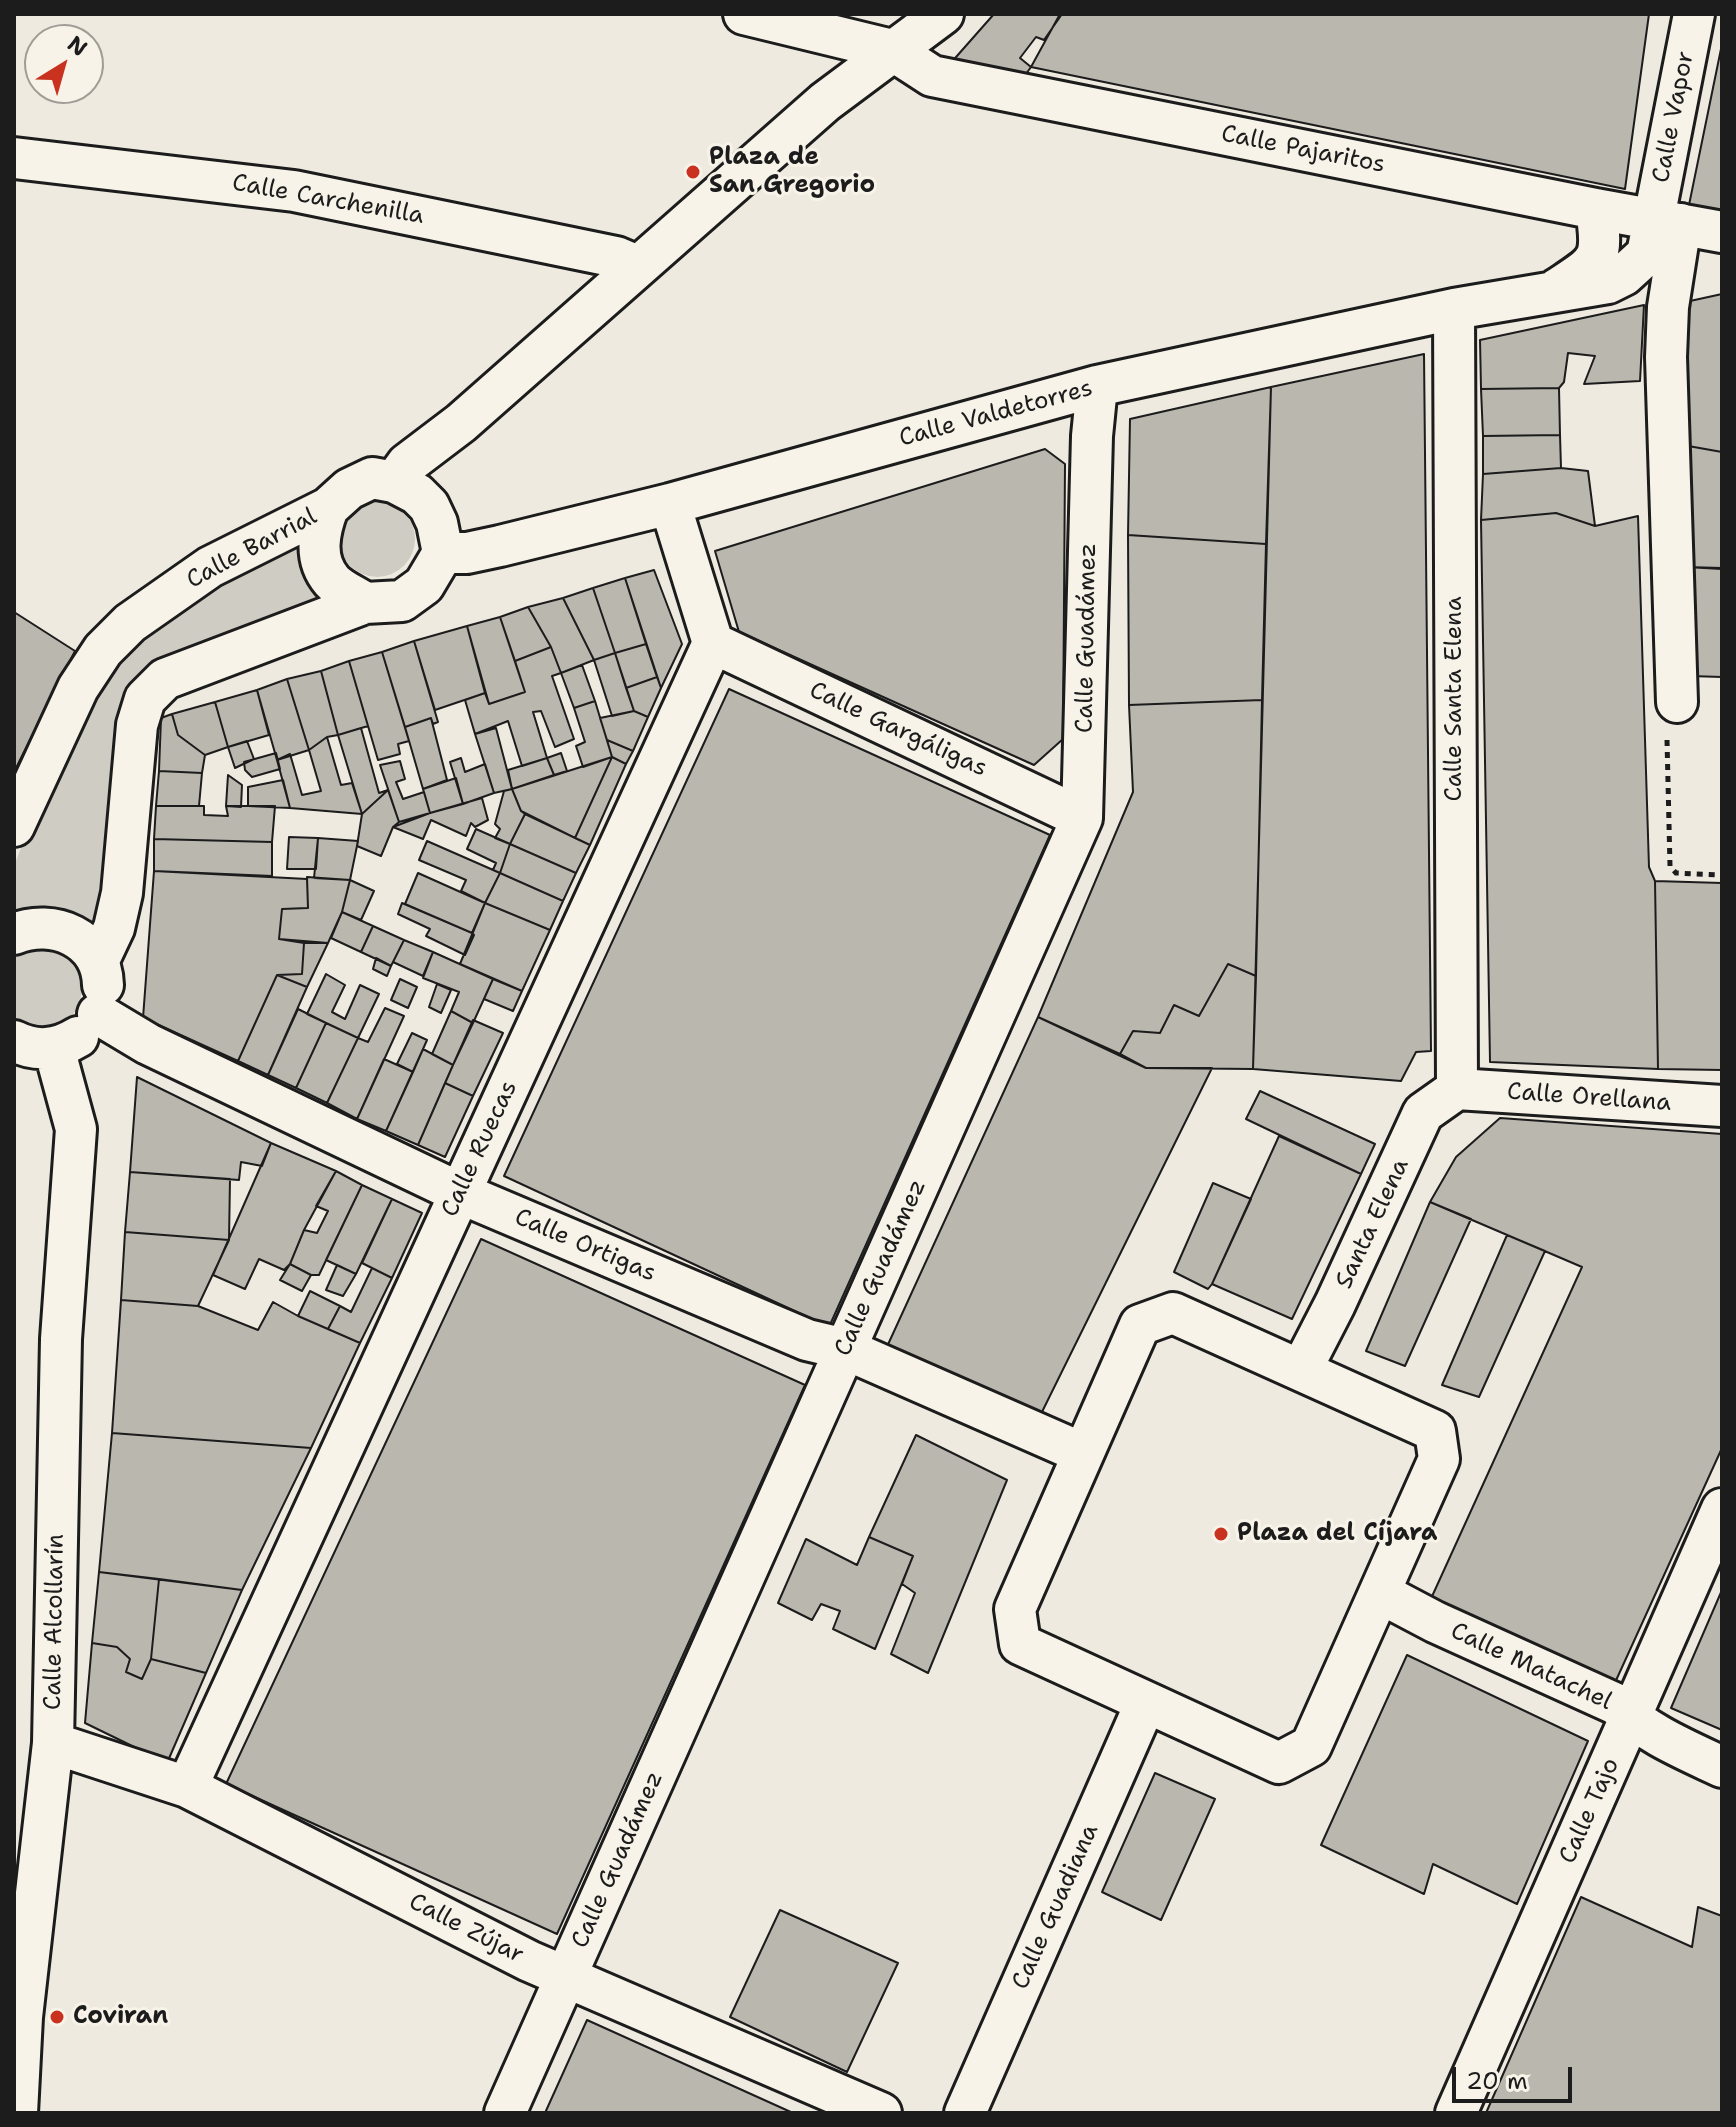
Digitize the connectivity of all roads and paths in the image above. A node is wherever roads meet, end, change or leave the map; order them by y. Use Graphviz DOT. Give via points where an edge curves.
graph roads {
  1 [pos="744,14"];
  2 [pos="943,14"];
  3 [pos="1694,14"];
  4 [pos="816,32"];
  5 [pos="892,50"];
  6 [pos="825,102"];
  7 [pos="14,158"];
  8 [pos="1596,209"];
  9 [pos="1668,222"];
  10 [pos="1722,232"];
  11 [pos="637,266"];
  12 [pos="1553,291"];
  13 [pos="1454,309"];
  14 [pos="1097,386"];
  15 [pos="383,480"];
  16 [pos="670,504"];
  17 [pos="328,508"];
  18 [pos="434,569"];
  19 [pos="365,603"];
  20 [pos="713,643"];
  21 [pos="1677,702"];
  22 [pos="1082,818"];
  23 [pos="14,826"];
  24 [pos="1722,875"];
  25 [pos="14,934"];
  26 [pos="98,962"];
  27 [pos="79,1031"];
  28 [pos="14,1041"];
  29 [pos="1457,1089"];
  30 [pos="1722,1106"];
  31 [pos="460,1193"];
  32 [pos="845,1349"];
  33 [pos="1301,1370"];
  34 [pos="1082,1453"];
  35 [pos="1722,1509"];
  36 [pos="1380,1593"];
  37 [pos="1146,1702"];
  38 [pos="1632,1719"];
  39 [pos="53,1743"];
  40 [pos="1722,1767"];
  41 [pos="187,1787"];
  42 [pos="566,1977"];
  43 [pos="18,2010"];
  44 [pos="17,2113"];
  45 [pos="505,2113"];
  46 [pos="881,2113"];
  47 [pos="965,2113"];
  48 [pos="1456,2113"];
  1 -- 4 [label="street"];
  2 -- 5 [label="street"];
  3 -- 9 [label="street, Calle Vapor"];
  4 -- 5 [label="street"];
  4 -- 6 [label="street" via="830,58"];
  5 -- 6 [label="street"];
  5 -- 8 [label="street, Calle Pajaritos" via="932,76"];
  6 -- 11 [label="street"];
  7 -- 11 [label="street, Calle Carchenilla" via="294,191 616,257"];
  8 -- 9 [label="street, Calle Pajaritos"];
  8 -- 12 [label="street, Calle Valdetorres" via="1598,256"];
  9 -- 10 [label="street, Calle Pajaritos"];
  9 -- 12 [label="street, Calle Valdetorres" via="1647,254 1624,275 1608,283"];
  9 -- 21 [label="street" via="1666,357"];
  11 -- 15 [label="street, Calle Barrial" via="461,423"];
  12 -- 13 [label="street, Calle Valdetorres"];
  13 -- 14 [label="street, Calle Valdetorres"];
  13 -- 29 [label="street, Calle Santa Elena"];
  14 -- 16 [label="street, Calle Valdetorres"];
  14 -- 22 [label="street, Calle Guadámez"];
  15 -- 17 [label="street, Calle Barrial" via="349,489"];
  15 -- 18 [label="street" via="417,494 429,506 437,523"];
  16 -- 18 [label="street, Calle Valdetorres" via="467,553"];
  16 -- 20 [label="street"];
  17 -- 19 [label="street" via="318,535 321,562 333,582"];
  17 -- 23 [label="street, Calle Barrial" via="210,567 130,623 103,650 78,688"];
  18 -- 19 [label="street, Calle Valdetorres" via="402,601"];
  19 -- 26 [label="street, Calle Valdetorres" via="165,679 145,699 137,725 122,893"];
  20 -- 22 [label="street, Calle Gargáligas"];
  20 -- 31 [label="street, Calle Ruecas"];
  21 -- 24 [label="path" via="1667,702 1670,866 1676,873"];
  22 -- 32 [label="street, Calle Guadámez"];
  25 -- 26 [label="street" via="49,927 69,933"];
  26 -- 27 [label="street" via="103,997"];
  27 -- 28 [label="street" via="38,1049"];
  27 -- 31 [label="street, Calle Ortigas" via="148,1044"];
  27 -- 39 [label="street, Calle Alcollarín" via="61,1339"];
  29 -- 30 [label="street, Calle Orellana"];
  29 -- 33 [label="street, Santa Elena" via="1423,1113"];
  31 -- 32 [label="street, Calle Ortigas" via="807,1340"];
  31 -- 41 [label="street, Calle Ruecas"];
  32 -- 34 [label="street, Calle Ortigas"];
  32 -- 42 [label="street, Calle Guadámez"];
  33 -- 34 [label="street" via="1173,1313 1140,1325"];
  33 -- 36 [label="street" via="1435,1431 1439,1459"];
  34 -- 37 [label="street" via="1015,1609 1020,1644"];
  35 -- 38 [label="street, Calle Tajo"];
  36 -- 37 [label="street" via="1311,1746 1279,1763"];
  36 -- 38 [label="street, Calle Matachel" via="1616,1704"];
  37 -- 47 [label="street, Calle Guadiana"];
  38 -- 40 [label="street, Calle Matachel"];
  38 -- 48 [label="street, Calle Tajo"];
  39 -- 41 [label="street, Calle Zújar"];
  39 -- 43 [label="street, Calle Alcollarín"];
  41 -- 42 [label="street, Calle Zújar"];
  42 -- 45 [label="street, Calle Guadámez"];
  42 -- 46 [label="street, Calle Zújar"];
  43 -- 44 [label="street, Calle Alcollarín"];
}
